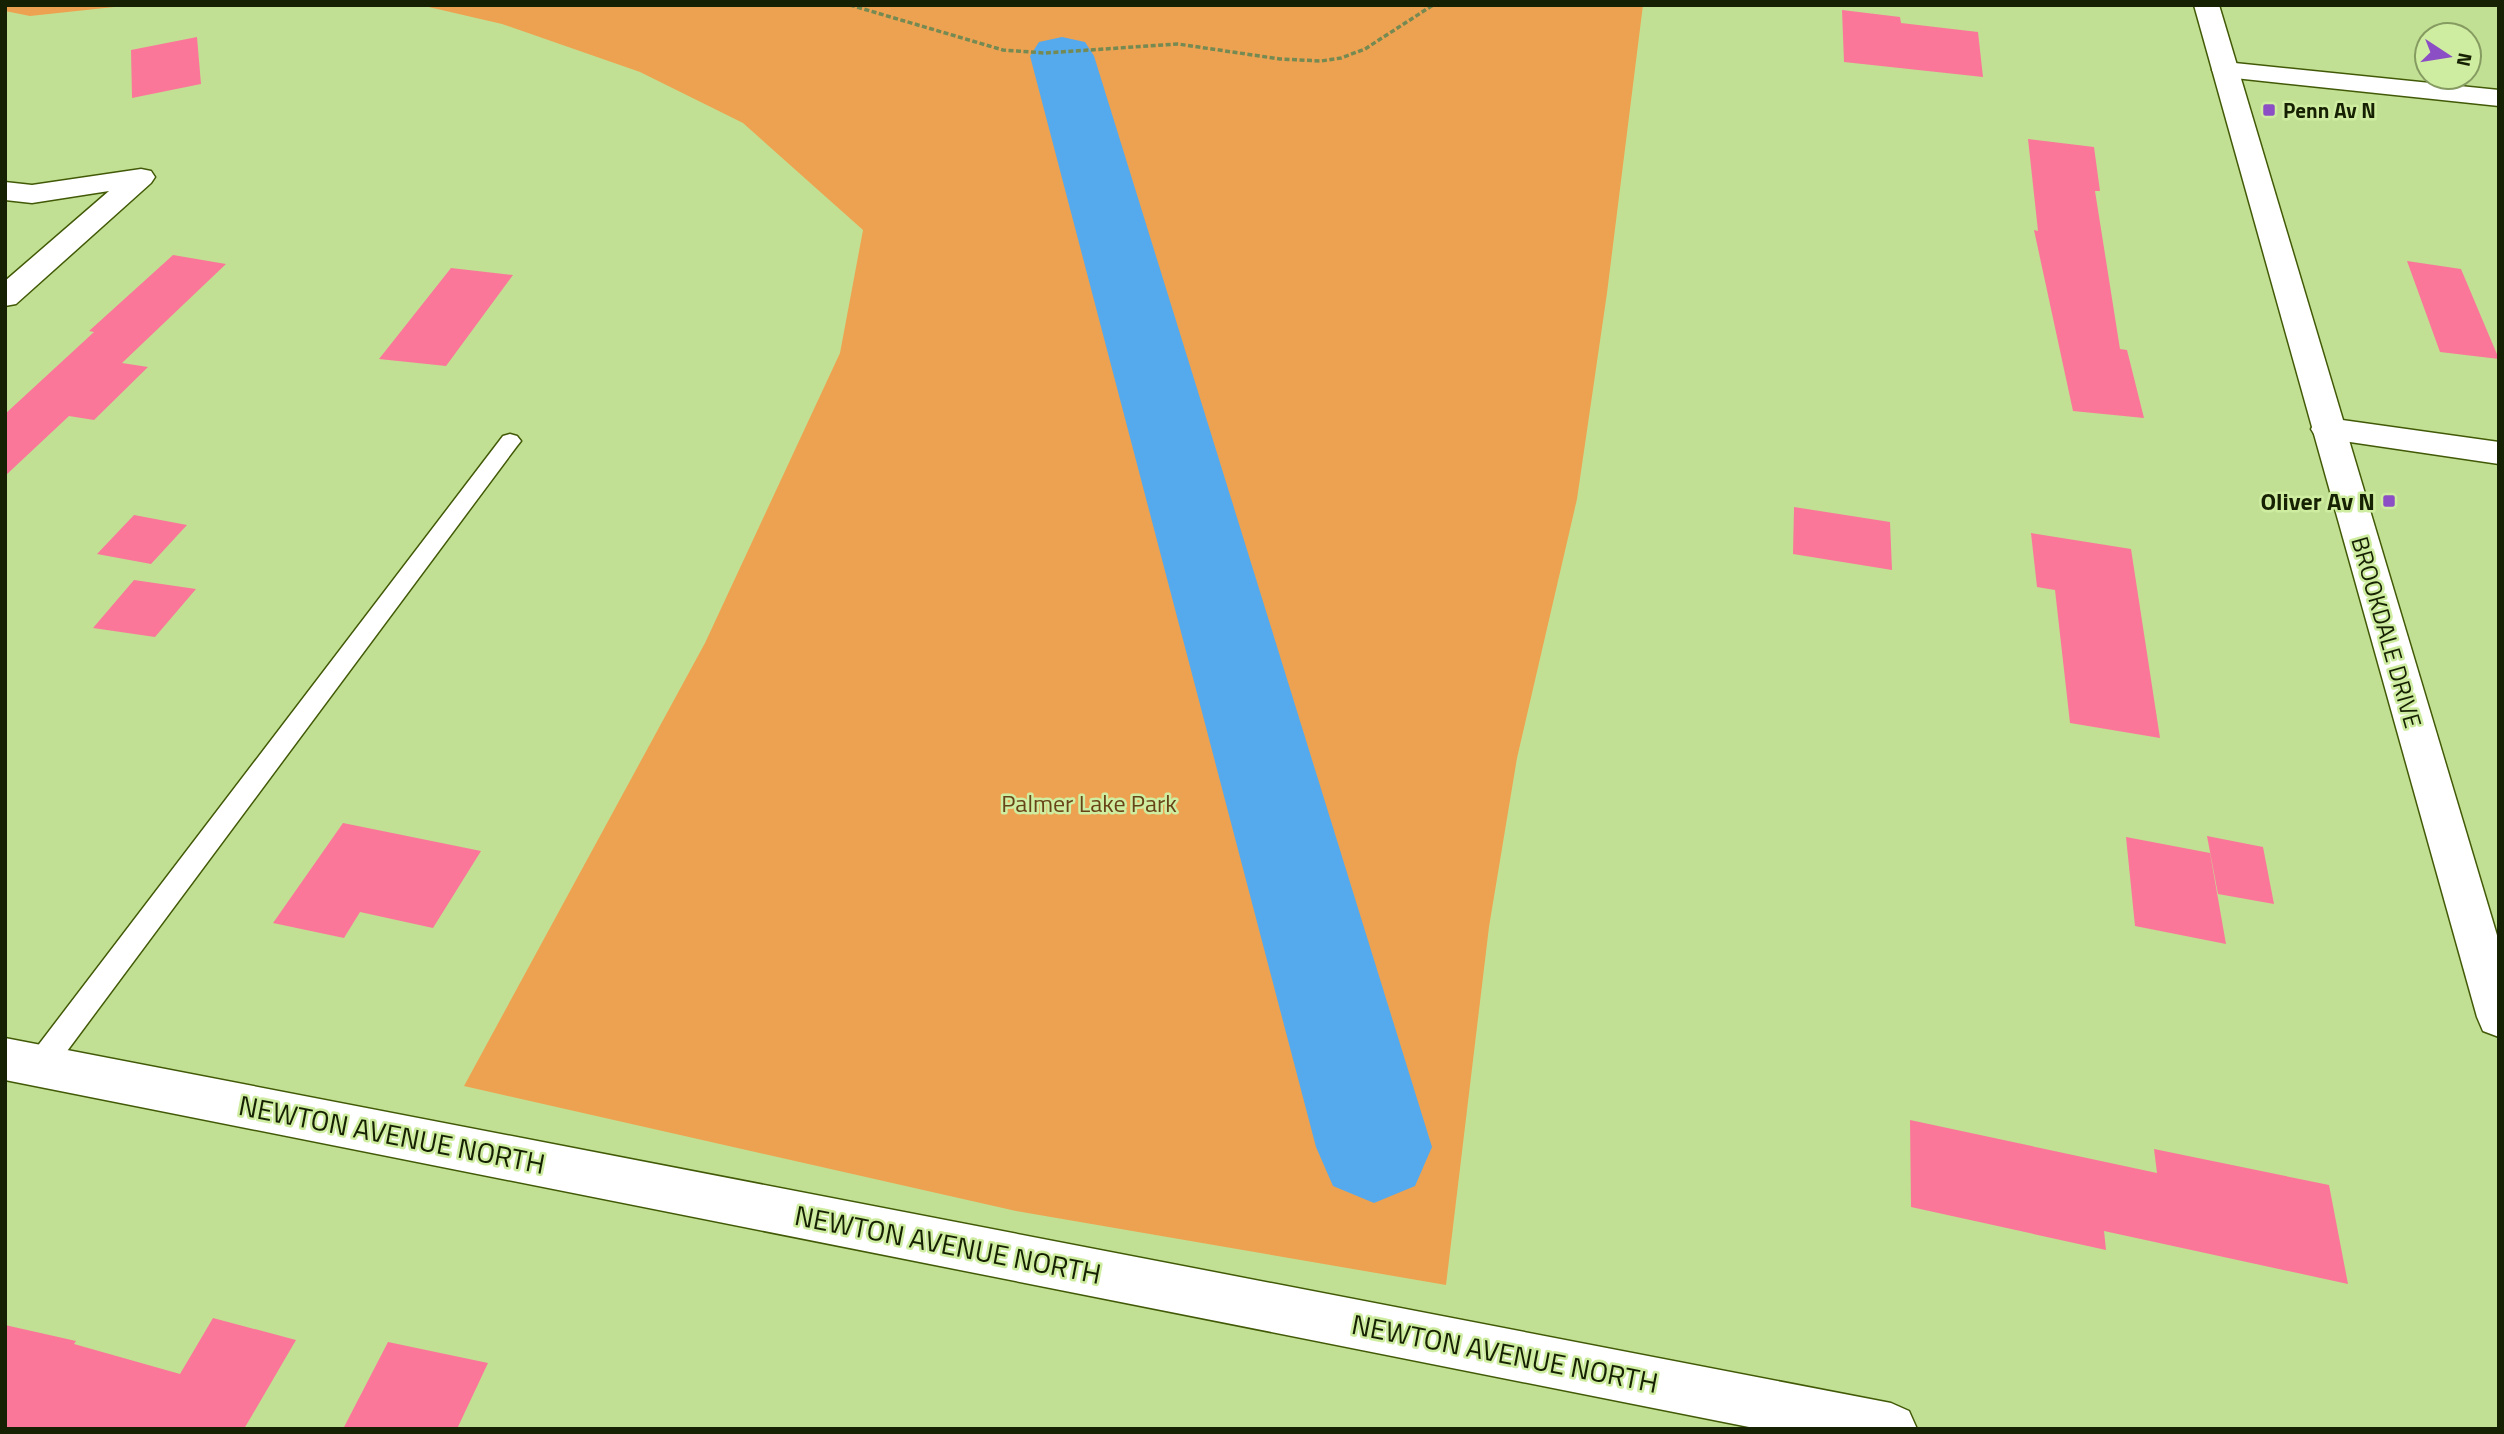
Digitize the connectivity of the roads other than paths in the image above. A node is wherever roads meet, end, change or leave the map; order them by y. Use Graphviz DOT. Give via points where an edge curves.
graph roads {
  1 [pos="2206,5"];
  2 [pos="2225,70"];
  3 [pos="2499,98"];
  4 [pos="5,191"];
  5 [pos="5,297"];
  6 [pos="2328,429"];
  7 [pos="510,441"];
  8 [pos="2499,453"];
  9 [pos="2499,1017"];
  10 [pos="23,1062"];
  11 [pos="1891,1429"];
  1 -- 2 [label="street, BROOKDALE DRIVE"];
  2 -- 3 [label="street"];
  2 -- 6 [label="street, BROOKDALE DRIVE"];
  4 -- 5 [label="street" via="32,194 141,177"];
  6 -- 8 [label="street"];
  6 -- 9 [label="street, BROOKDALE DRIVE"];
  7 -- 10 [label="lane"];
  10 -- 11 [label="street, NEWTON AVENUE NORTH"];
}
